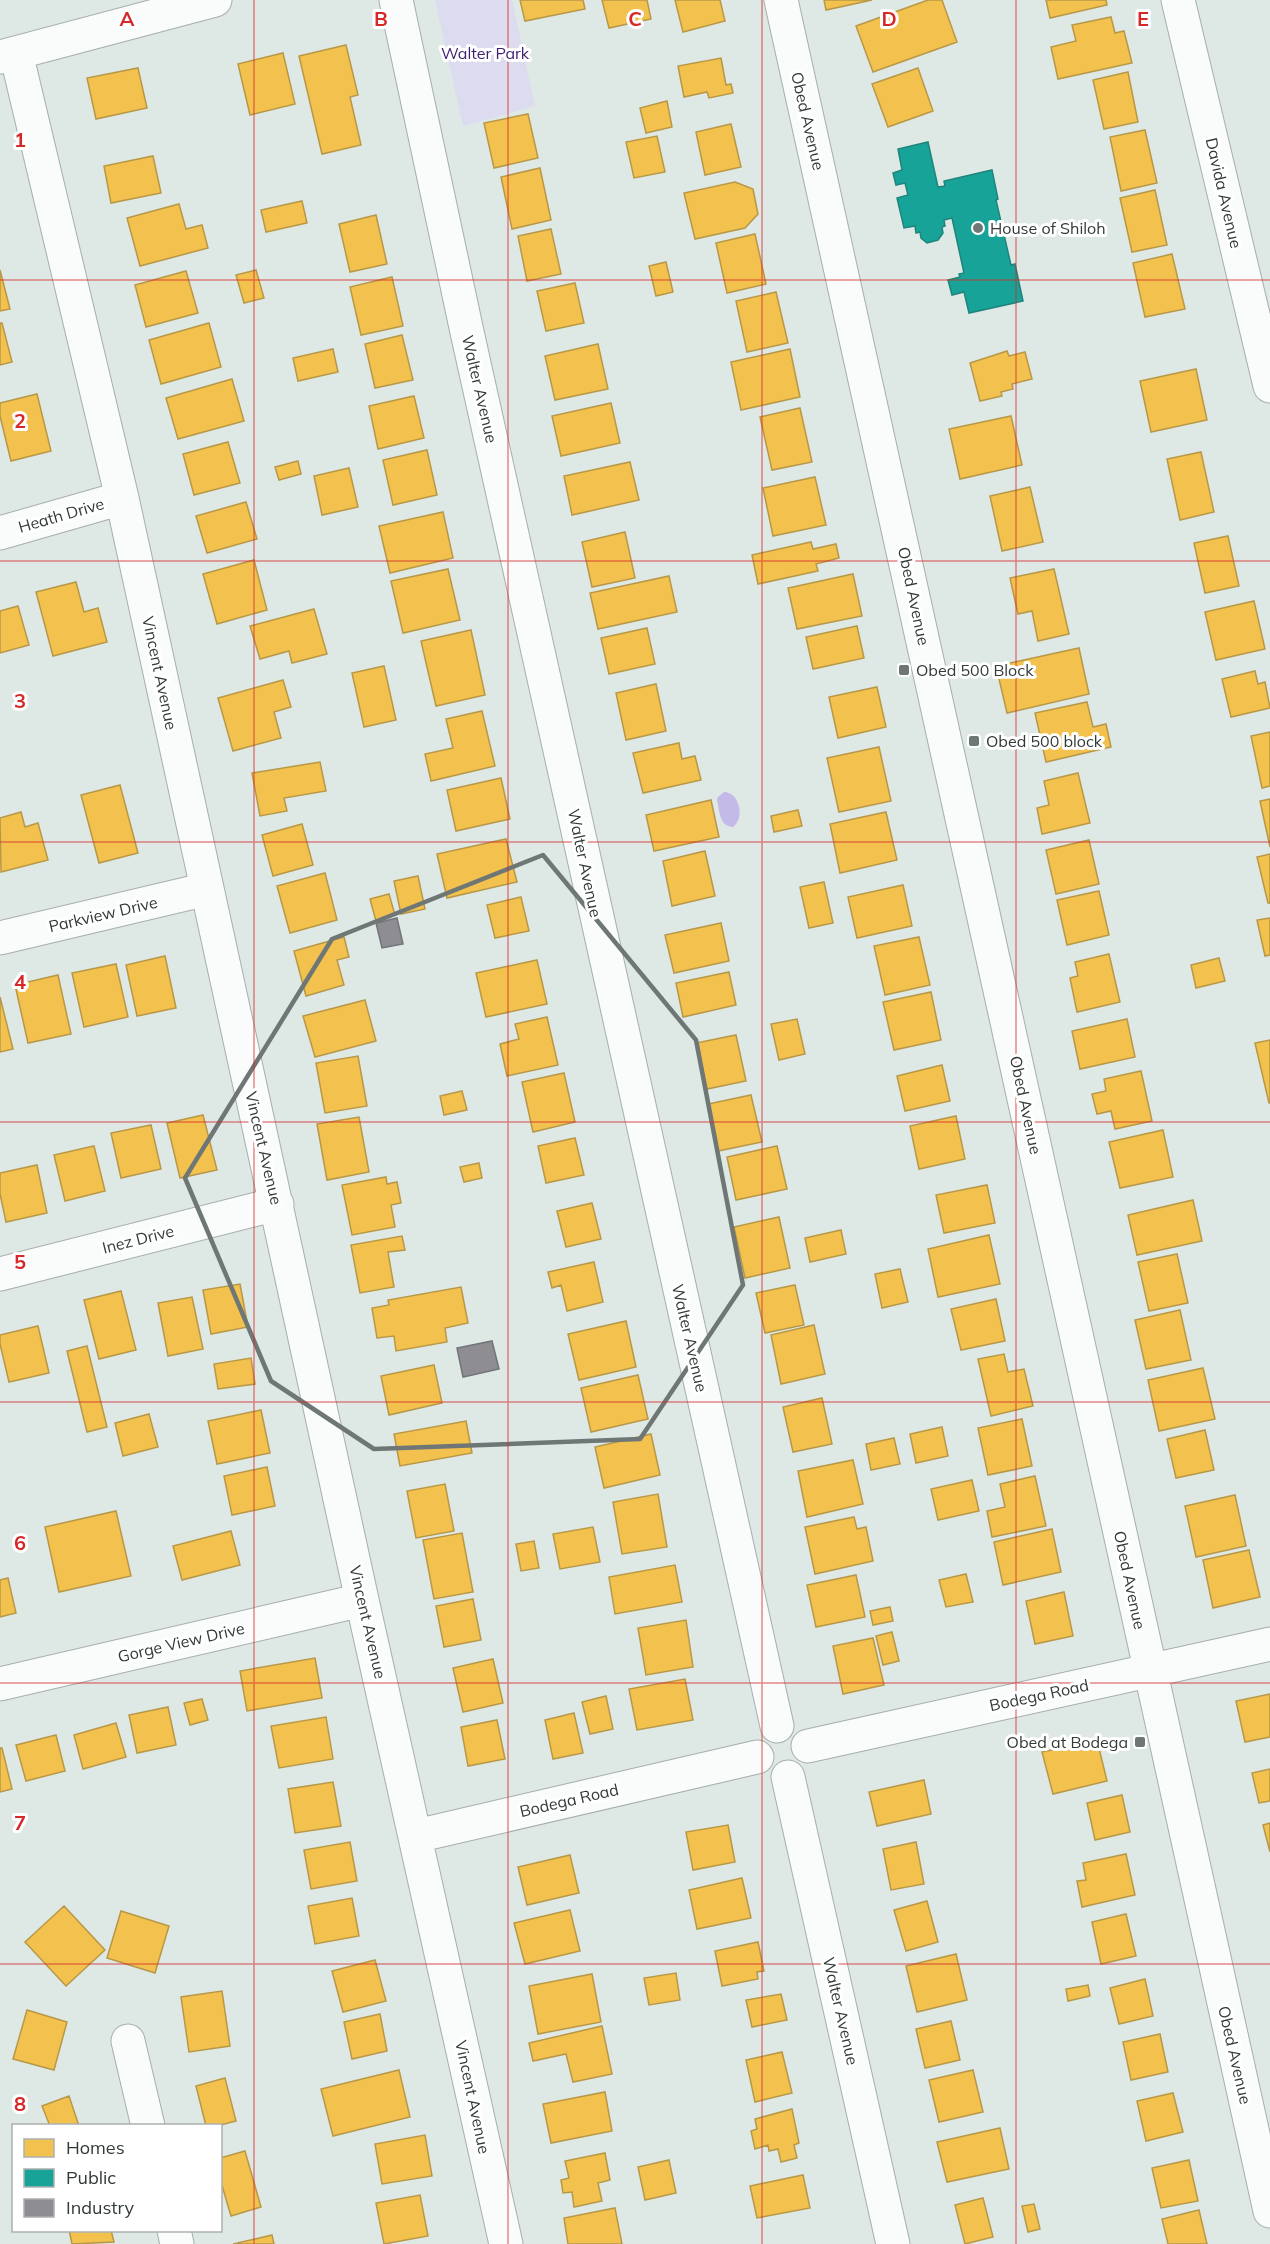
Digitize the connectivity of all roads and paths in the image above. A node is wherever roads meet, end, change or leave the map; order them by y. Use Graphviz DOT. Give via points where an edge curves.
graph roads {
  1 [pos="215,0"];
  2 [pos="396,0"];
  3 [pos="781,0"];
  4 [pos="1178,0"];
  5 [pos="8,55"];
  6 [pos="1270,386"];
  7 [pos="122,498"];
  8 [pos="0,533"];
  9 [pos="207,889"];
  10 [pos="0,938"];
  11 [pos="277,1204"];
  12 [pos="0,1274"];
  13 [pos="362,1600"];
  14 [pos="1270,1644"];
  15 [pos="1150,1671"];
  16 [pos="0,1684"];
  17 [pos="777,1726"];
  18 [pos="808,1746"];
  19 [pos="757,1757"];
  20 [pos="788,1777"];
  21 [pos="416,1836"];
  22 [pos="128,2041"];
  23 [pos="148,2124"];
  24 [pos="1270,2211"];
  25 [pos="506,2244"];
  26 [pos="893,2244"];
  1 -- 5 [label="street"];
  2 -- 17 [label="street, Walter Avenue"];
  3 -- 15 [label="street, Obed Avenue"];
  4 -- 6 [label="street, Davida Avenue"];
  5 -- 7 [label="street, Vincent Avenue"];
  7 -- 8 [label="street, Heath Drive"];
  7 -- 9 [label="street, Vincent Avenue"];
  9 -- 10 [label="street, Parkview Drive"];
  9 -- 11 [label="street, Vincent Avenue"];
  11 -- 12 [label="street, Inez Drive"];
  11 -- 13 [label="street, Vincent Avenue"];
  13 -- 16 [label="street, Gorge View Drive"];
  13 -- 21 [label="street, Vincent Avenue"];
  14 -- 15 [label="street, Bodega Road"];
  15 -- 18 [label="street, Bodega Road"];
  15 -- 24 [label="street, Obed Avenue"];
  17 -- 18 [label="street" via="796,1730"];
  17 -- 19 [label="street" via="761,1737"];
  18 -- 20 [label="street" via="805,1766"];
  19 -- 20 [label="street" via="768,1774"];
  19 -- 21 [label="street, Bodega Road"];
  20 -- 26 [label="street, Walter Avenue"];
  21 -- 25 [label="street, Vincent Avenue"];
  22 -- 23 [label="street"];
}
